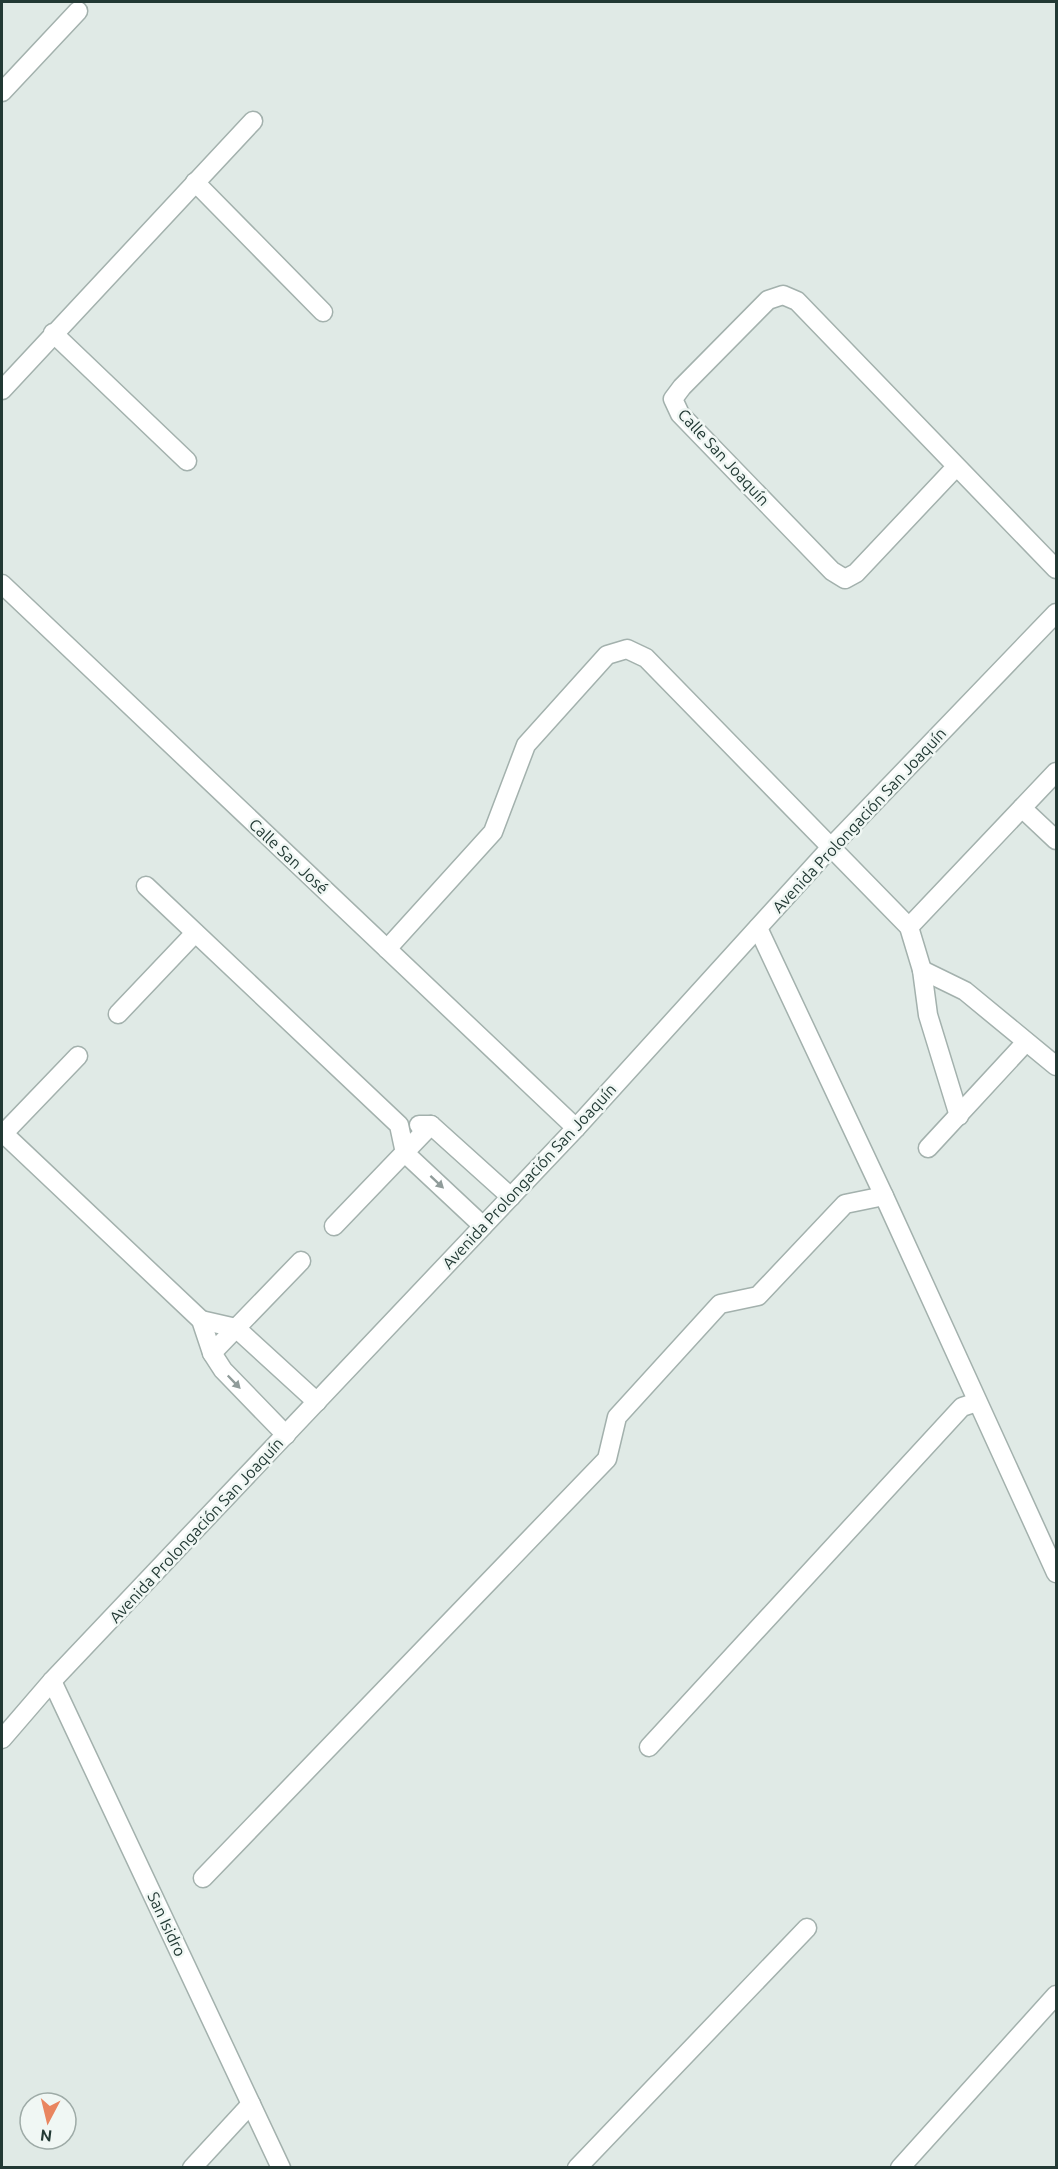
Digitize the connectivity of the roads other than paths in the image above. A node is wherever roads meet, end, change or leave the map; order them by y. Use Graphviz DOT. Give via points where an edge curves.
graph roads {
  1 [pos="78,11"];
  2 [pos="2,92"];
  3 [pos="253,121"];
  4 [pos="195,182"];
  5 [pos="323,312"];
  6 [pos="53,333"];
  7 [pos="2,390"];
  8 [pos="187,461"];
  9 [pos="956,467"];
  10 [pos="1056,569"];
  11 [pos="2,584"];
  12 [pos="1056,614"];
  13 [pos="1056,772"];
  14 [pos="1022,808"];
  15 [pos="1056,840"];
  16 [pos="831,846"];
  17 [pos="146,886"];
  18 [pos="909,927"];
  19 [pos="758,928"];
  20 [pos="195,933"];
  21 [pos="387,949"];
  22 [pos="922,970"];
  23 [pos="118,1014"];
  24 [pos="1026,1042"];
  25 [pos="78,1056"];
  26 [pos="1056,1066"];
  27 [pos="959,1116"];
  28 [pos="399,1125"];
  29 [pos="431,1125"];
  30 [pos="576,1128"];
  31 [pos="2,1133"];
  32 [pos="928,1148"];
  33 [pos="405,1153"];
  34 [pos="884,1196"];
  35 [pos="511,1197"];
  36 [pos="334,1226"];
  37 [pos="483,1226"];
  38 [pos="301,1261"];
  39 [pos="201,1320"];
  40 [pos="236,1328"];
  41 [pos="212,1353"];
  42 [pos="316,1402"];
  43 [pos="977,1402"];
  44 [pos="286,1435"];
  45 [pos="1056,1573"];
  46 [pos="52,1681"];
  47 [pos="2,1739"];
  48 [pos="649,1747"];
  49 [pos="203,1878"];
  50 [pos="807,1928"];
  51 [pos="1056,1995"];
  52 [pos="251,2104"];
  53 [pos="192,2168"];
  54 [pos="281,2168"];
  55 [pos="577,2168"];
  56 [pos="900,2168"];
  1 -- 2 [label="street"];
  3 -- 4 [label="street"];
  4 -- 5 [label="street"];
  4 -- 6 [label="street"];
  6 -- 7 [label="street"];
  6 -- 8 [label="street"];
  9 -- 9 [label="street, Calle San Joaquín" via="856,573 845,579 832,571 680,414 673,399 768,300 783,294 797,301"];
  9 -- 10 [label="street, Calle San Joaquín"];
  11 -- 21 [label="street, Calle San José"];
  12 -- 16 [label="street, Avenida Prolongación San Joaquín"];
  13 -- 14 [label="street"];
  14 -- 15 [label="street"];
  14 -- 18 [label="street"];
  16 -- 18 [label="street"];
  16 -- 19 [label="street, Avenida Prolongación San Joaquín"];
  16 -- 21 [label="street" via="646,658 627,649 607,655 526,745 493,832"];
  17 -- 20 [label="street"];
  18 -- 22 [label="street"];
  19 -- 30 [label="street, Avenida Prolongación San Joaquín"];
  19 -- 34 [label="street"];
  20 -- 23 [label="street"];
  20 -- 28 [label="street"];
  21 -- 30 [label="street, Calle San José"];
  22 -- 24 [label="street" via="965,991"];
  22 -- 27 [label="street" via="927,1015"];
  24 -- 26 [label="street"];
  24 -- 27 [label="street"];
  25 -- 31 [label="street"];
  27 -- 32 [label="street"];
  28 -- 29 [label="street"];
  28 -- 33 [label="street"];
  29 -- 33 [label="street"];
  29 -- 35 [label="street"];
  30 -- 35 [label="street, Avenida Prolongación San Joaquín"];
  31 -- 39 [label="street"];
  33 -- 36 [label="street"];
  33 -- 37 [label="street, one-way"];
  34 -- 43 [label="street"];
  34 -- 49 [label="street" via="844,1204 758,1296 720,1304 617,1417 607,1460"];
  35 -- 37 [label="street, Avenida Prolongación San Joaquín"];
  37 -- 42 [label="street, Avenida Prolongación San Joaquín"];
  38 -- 40 [label="street"];
  39 -- 40 [label="street"];
  39 -- 41 [label="street"];
  40 -- 41 [label="street"];
  40 -- 42 [label="street"];
  41 -- 44 [label="street, one-way" via="223,1370"];
  42 -- 44 [label="street, Avenida Prolongación San Joaquín"];
  43 -- 45 [label="street"];
  43 -- 48 [label="street" via="962,1407"];
  44 -- 46 [label="street, Avenida Prolongación San Joaquín"];
  46 -- 47 [label="street, Avenida Prolongación San Joaquín"];
  46 -- 52 [label="street, San Isidro"];
  50 -- 55 [label="street"];
  51 -- 56 [label="street"];
  52 -- 53 [label="street"];
  52 -- 54 [label="street, San Isidro"];
}
